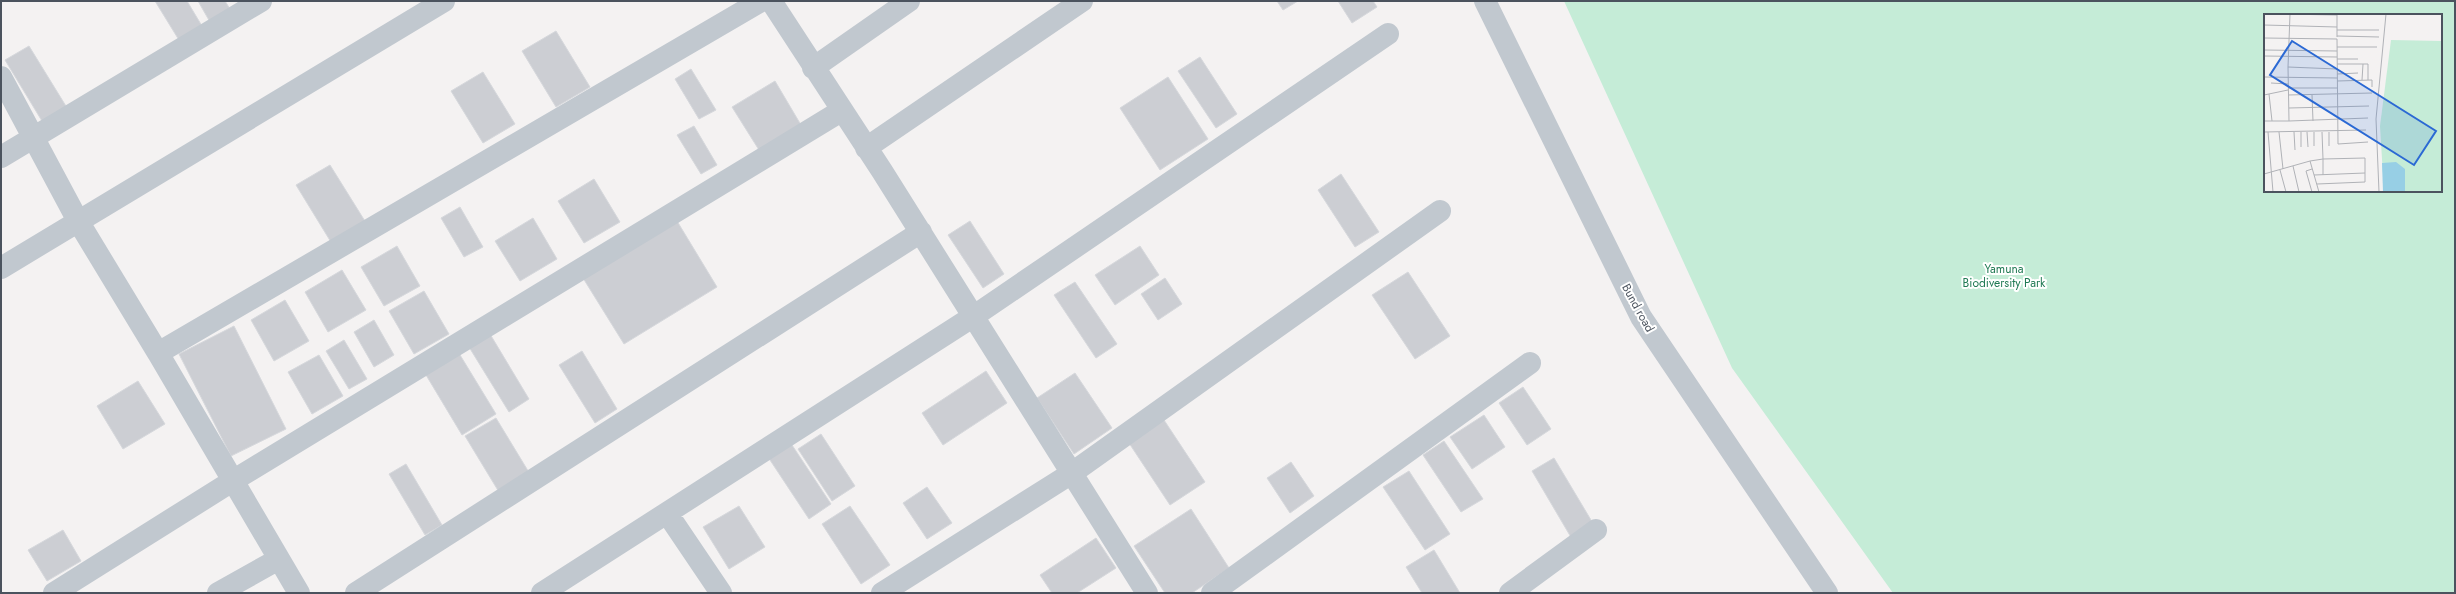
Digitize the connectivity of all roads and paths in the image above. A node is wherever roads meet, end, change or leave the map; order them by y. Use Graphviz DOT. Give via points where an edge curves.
graph roads {
  1 [pos="261,1"];
  2 [pos="444,1"];
  3 [pos="761,1"];
  4 [pos="771,1"];
  5 [pos="909,1"];
  6 [pos="1082,1"];
  7 [pos="1485,1"];
  8 [pos="1388,34"];
  9 [pos="813,68"];
  10 [pos="1,77"];
  11 [pos="841,111"];
  12 [pos="33,138"];
  13 [pos="866,148"];
  14 [pos="1,157"];
  15 [pos="1440,211"];
  16 [pos="78,221"];
  17 [pos="921,232"];
  18 [pos="1,268"];
  19 [pos="974,316"];
  20 [pos="158,353"];
  21 [pos="1530,363"];
  22 [pos="1072,474"];
  23 [pos="234,480"];
  24 [pos="667,513"];
  25 [pos="1596,530"];
  26 [pos="279,559"];
  27 [pos="54,593"];
  28 [pos="218,593"];
  29 [pos="299,593"];
  30 [pos="356,593"];
  31 [pos="542,593"];
  32 [pos="721,593"];
  33 [pos="882,593"];
  34 [pos="1147,593"];
  35 [pos="1212,593"];
  36 [pos="1510,593"];
  37 [pos="1827,593"];
  1 -- 12 [label="street"];
  2 -- 16 [label="street"];
  3 -- 20 [label="street"];
  4 -- 9 [label="street"];
  5 -- 9 [label="street"];
  6 -- 13 [label="street"];
  7 -- 37 [label="street, Bund road" via="1641,317"];
  8 -- 19 [label="street"];
  9 -- 11 [label="street"];
  10 -- 12 [label="street"];
  11 -- 13 [label="street"];
  11 -- 23 [label="street"];
  12 -- 14 [label="street"];
  12 -- 16 [label="street"];
  13 -- 17 [label="street"];
  15 -- 22 [label="street"];
  16 -- 18 [label="street"];
  16 -- 20 [label="street"];
  17 -- 19 [label="street"];
  17 -- 30 [label="street"];
  19 -- 22 [label="street"];
  19 -- 24 [label="street"];
  20 -- 23 [label="street"];
  21 -- 35 [label="street"];
  22 -- 33 [label="street"];
  22 -- 34 [label="street"];
  23 -- 26 [label="street"];
  23 -- 27 [label="street"];
  24 -- 31 [label="street"];
  24 -- 32 [label="street"];
  25 -- 36 [label="street"];
  26 -- 28 [label="street"];
  26 -- 29 [label="street"];
}
